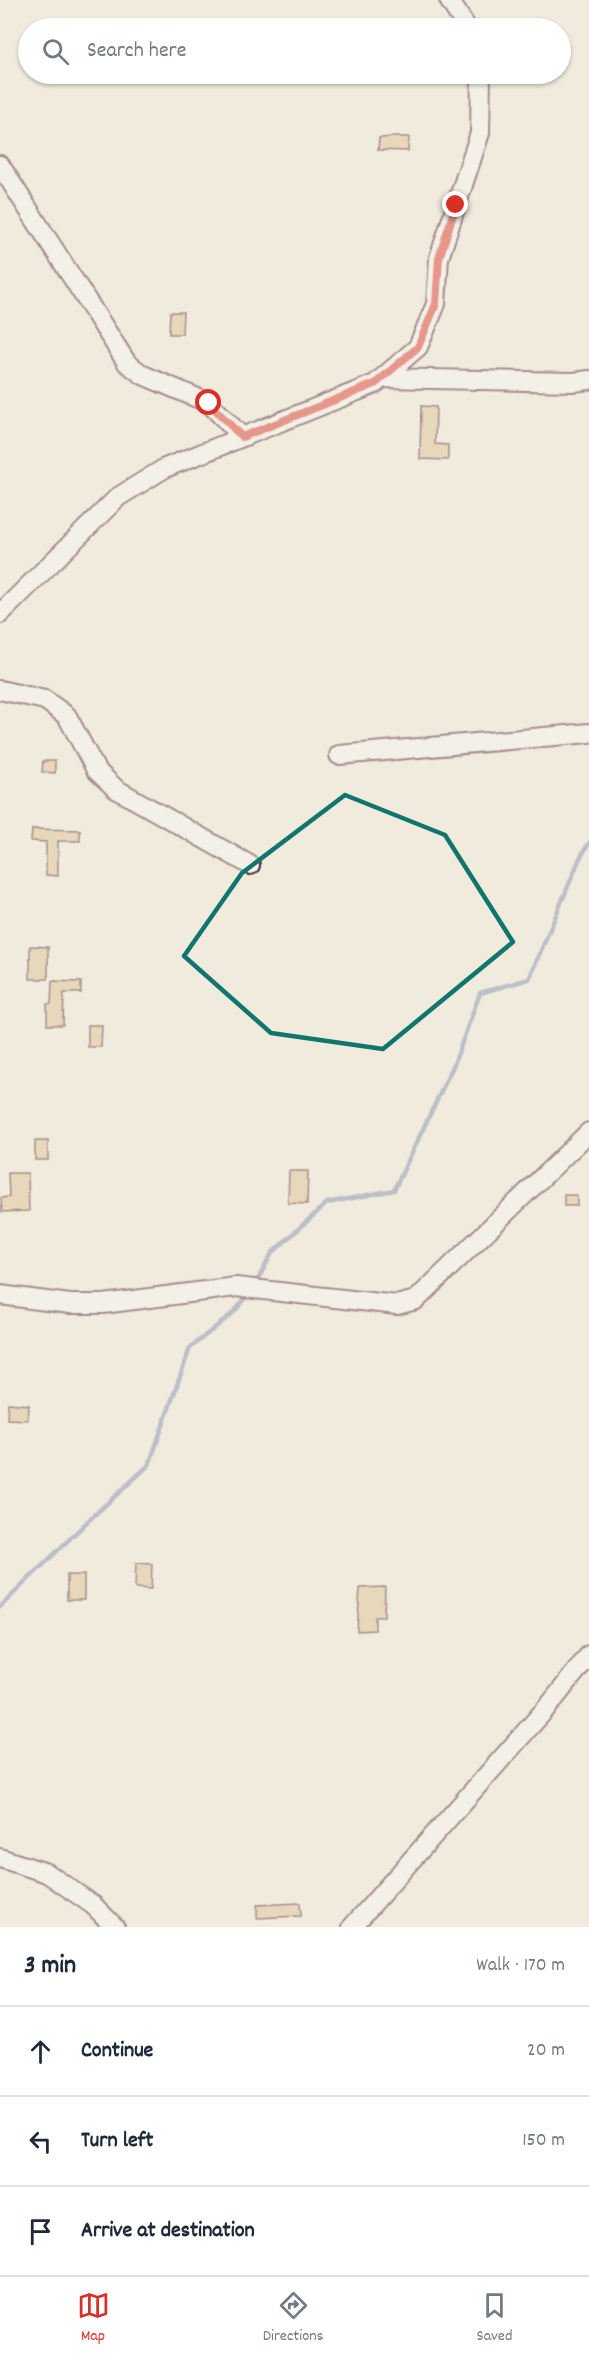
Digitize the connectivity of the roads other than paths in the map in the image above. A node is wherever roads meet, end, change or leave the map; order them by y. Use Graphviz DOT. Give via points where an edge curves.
graph roads {
  1 [pos="449,0"];
  2 [pos="461,18"];
  3 [pos="481,84"];
  4 [pos="0,165"];
  5 [pos="382,378"];
  6 [pos="589,380"];
  7 [pos="242,437"];
  8 [pos="0,614"];
  9 [pos="0,690"];
  10 [pos="589,733"];
  11 [pos="339,755"];
  12 [pos="250,865"];
  13 [pos="589,1132"];
  14 [pos="0,1294"];
  15 [pos="589,1655"];
  16 [pos="0,1858"];
  17 [pos="115,1927"];
  18 [pos="352,1927"];
  1 -- 2 [label="street"];
  3 -- 5 [label="street" via="480,133 439,258 436,304 418,347"];
  4 -- 7 [label="street" via="127,363 143,375 209,403"];
  5 -- 6 [label="street"];
  5 -- 7 [label="street"];
  7 -- 8 [label="street" via="165,468 118,497"];
  9 -- 12 [label="street" via="45,700 67,716 96,770 116,789"];
  10 -- 11 [label="street"];
  13 -- 14 [label="street" via="416,1300 397,1305 236,1287 103,1304 70,1304"];
  15 -- 18 [label="street"];
  16 -- 17 [label="street" via="47,1873 93,1905"];
}
